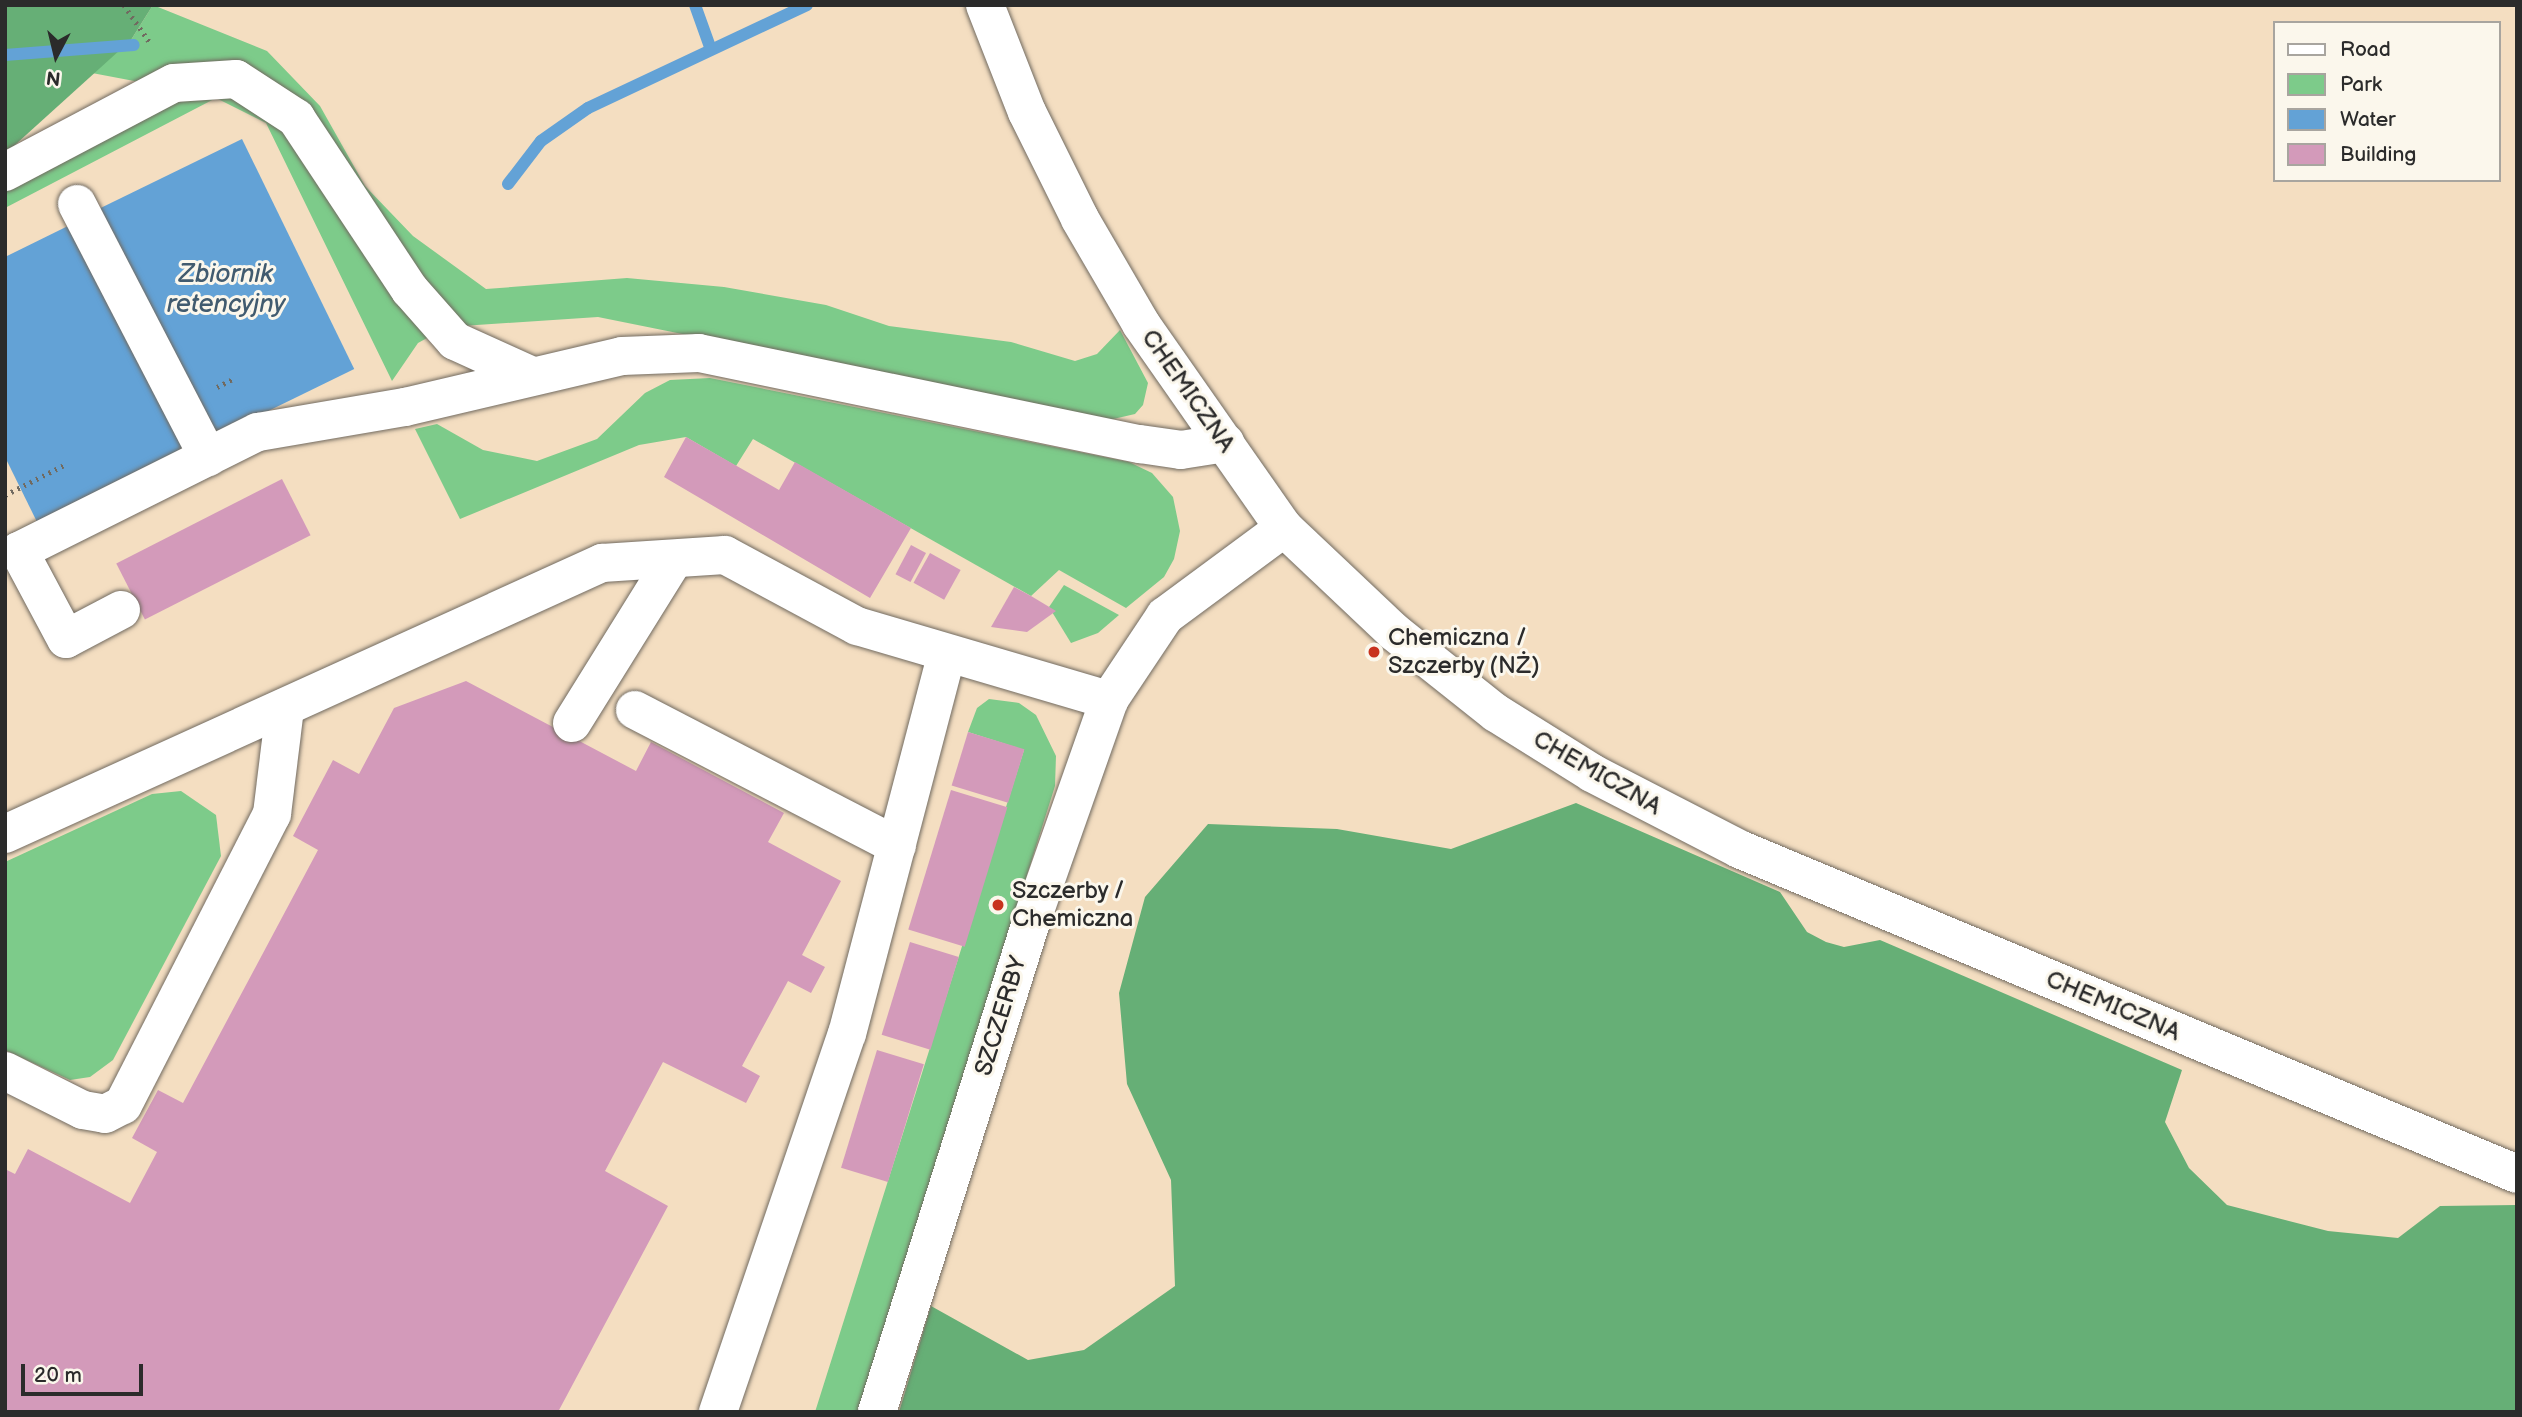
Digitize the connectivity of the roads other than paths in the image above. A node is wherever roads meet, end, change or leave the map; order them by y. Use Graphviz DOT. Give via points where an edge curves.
graph roads {
  1 [pos="985,5"];
  2 [pos="5,172"];
  3 [pos="77,204"];
  4 [pos="533,376"];
  5 [pos="1225,443"];
  6 [pos="208,457"];
  7 [pos="1284,528"];
  8 [pos="12,537"];
  9 [pos="674,559"];
  10 [pos="121,610"];
  11 [pos="946,657"];
  12 [pos="1109,700"];
  13 [pos="285,708"];
  14 [pos="635,710"];
  15 [pos="572,723"];
  16 [pos="5,834"];
  17 [pos="897,846"];
  18 [pos="5,1070"];
  19 [pos="2517,1174"];
  20 [pos="718,1412"];
  21 [pos="877,1412"];
  1 -- 5 [label="street, CHEMICZNA" via="1027,112 1080,219 1141,324"];
  2 -- 4 [label="street" via="174,83 236,79 296,118 410,290 455,341"];
  3 -- 6 [label="street"];
  4 -- 5 [label="street" via="622,356 699,354 1140,444 1181,450"];
  4 -- 6 [label="street" via="405,407 258,432"];
  5 -- 7 [label="street, CHEMICZNA"];
  6 -- 8 [label="street"];
  7 -- 12 [label="street, SZCZERBY" via="1164,616"];
  7 -- 19 [label="street, CHEMICZNA" via="1394,632 1496,713 1662,812"];
  8 -- 10 [label="street" via="66,639"];
  9 -- 11 [label="street" via="725,555 857,626"];
  9 -- 13 [label="street" via="601,564"];
  9 -- 15 [label="street"];
  11 -- 12 [label="street"];
  11 -- 17 [label="street"];
  12 -- 21 [label="street, SZCZERBY" via="1031,922"];
  13 -- 16 [label="street"];
  13 -- 18 [label="street" via="272,814 123,1105 105,1114 83,1110"];
  14 -- 17 [label="street"];
  17 -- 20 [label="street" via="847,1034"];
}
